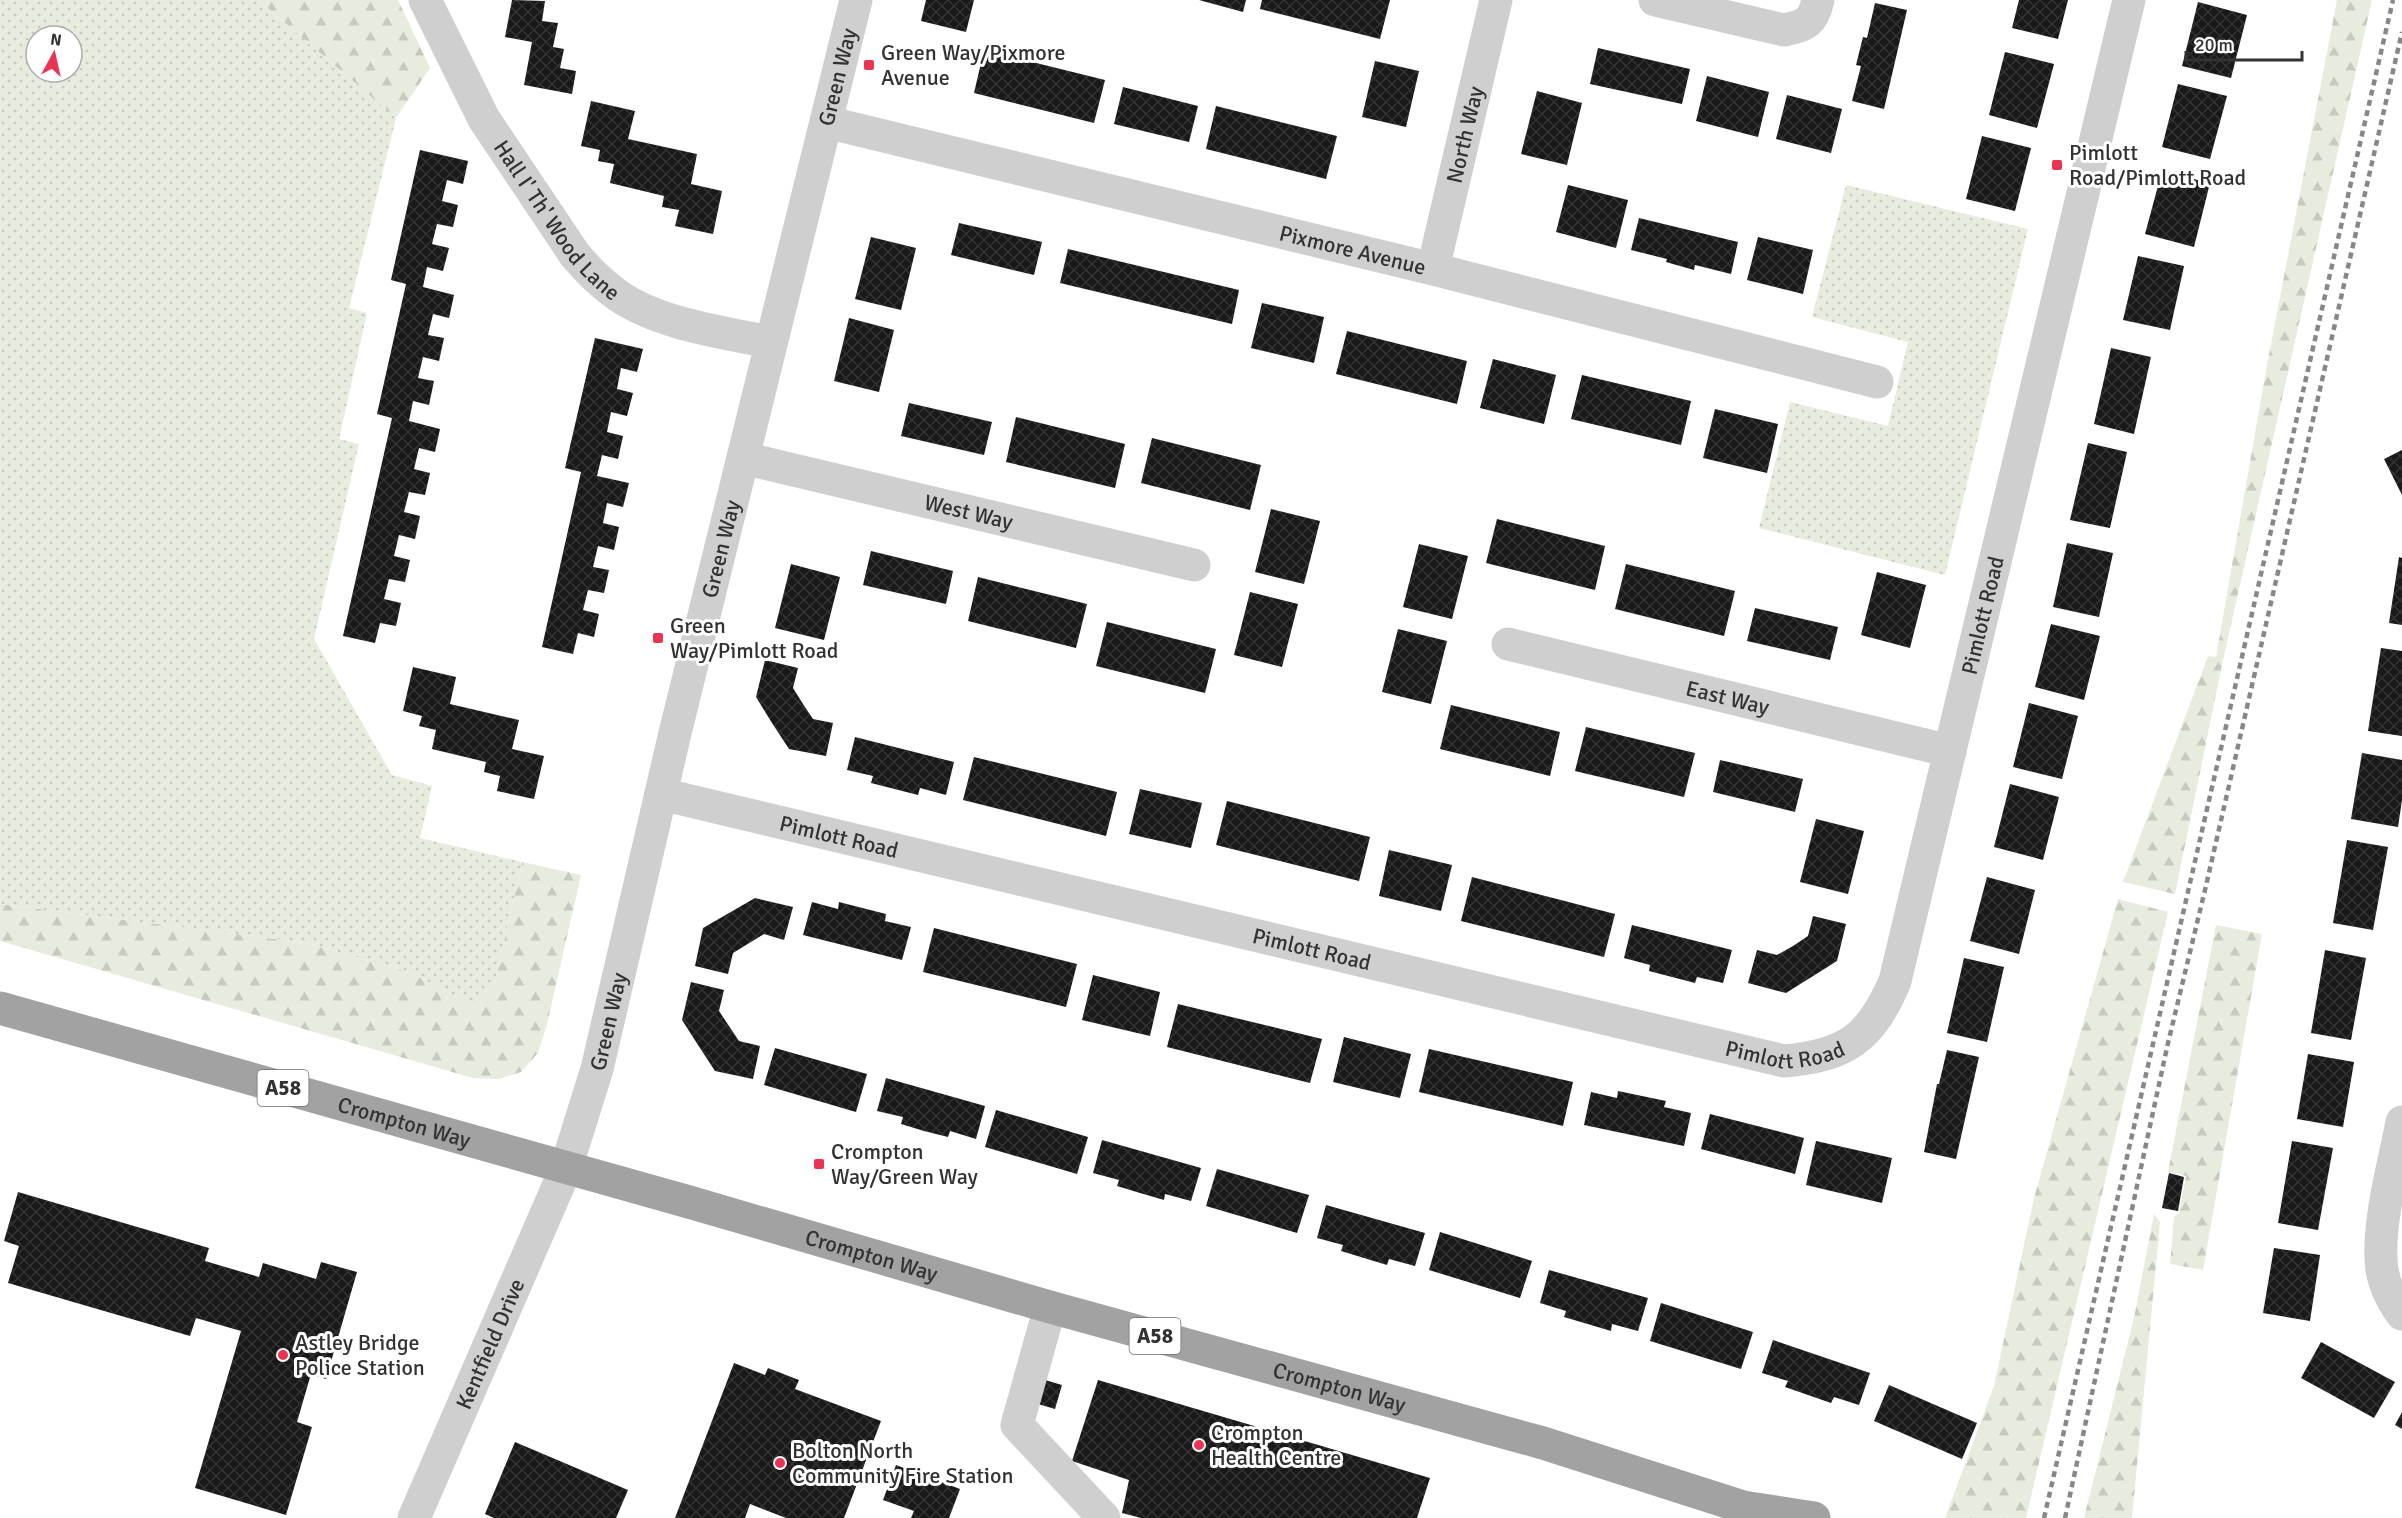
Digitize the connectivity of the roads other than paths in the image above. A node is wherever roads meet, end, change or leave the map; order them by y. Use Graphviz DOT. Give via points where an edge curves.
graph roads {
  1 [pos="425,0"];
  2 [pos="856,0"];
  3 [pos="1496,0"];
  4 [pos="1655,0"];
  5 [pos="1818,0"];
  6 [pos="2129,0"];
  7 [pos="826,123"];
  8 [pos="1433,268"];
  9 [pos="770,342"];
  10 [pos="1877,382"];
  11 [pos="743,458"];
  12 [pos="1194,565"];
  13 [pos="1508,644"];
  14 [pos="1950,751"];
  15 [pos="661,794"];
  16 [pos="0,1008"];
  17 [pos="2402,1122"];
  18 [pos="566,1168"];
  19 [pos="1050,1307"];
  20 [pos="2402,1314"];
  21 [pos="1750,1512"];
  22 [pos="414,1518"];
  23 [pos="1104,1518"];
  24 [pos="1814,1518"];
  1 -- 9 [label="street, Hall I' Th' Wood Lane" via="484,119 584,265 613,292 658,317"];
  2 -- 7 [label="street, Green Way"];
  3 -- 8 [label="street, North Way"];
  4 -- 5 [label="street" via="1784,30 1803,27 1815,13"];
  6 -- 14 [label="street, Pimlott Road"];
  7 -- 8 [label="street, Pixmore Avenue"];
  7 -- 9 [label="street, Green Way"];
  8 -- 10 [label="street, Pixmore Avenue"];
  9 -- 11 [label="street, Green Way"];
  11 -- 12 [label="street, West Way"];
  11 -- 15 [label="street, Green Way"];
  13 -- 14 [label="street, East Way"];
  14 -- 15 [label="street, Pimlott Road" via="1895,981 1884,1007 1867,1031 1839,1049 1811,1059 1784,1061"];
  15 -- 18 [label="street, Green Way" via="597,1069"];
  16 -- 18 [label="highway, Crompton Way / A58"];
  17 -- 20 [label="street" via="2380,1261 2389,1292"];
  18 -- 19 [label="highway, Crompton Way / A58"];
  18 -- 22 [label="street, Kentfield Drive"];
  19 -- 21 [label="highway, Crompton Way / A58" via="1544,1443"];
  19 -- 23 [label="street" via="1017,1425"];
  21 -- 24 [label="highway, Crompton Way / A58"];
}
